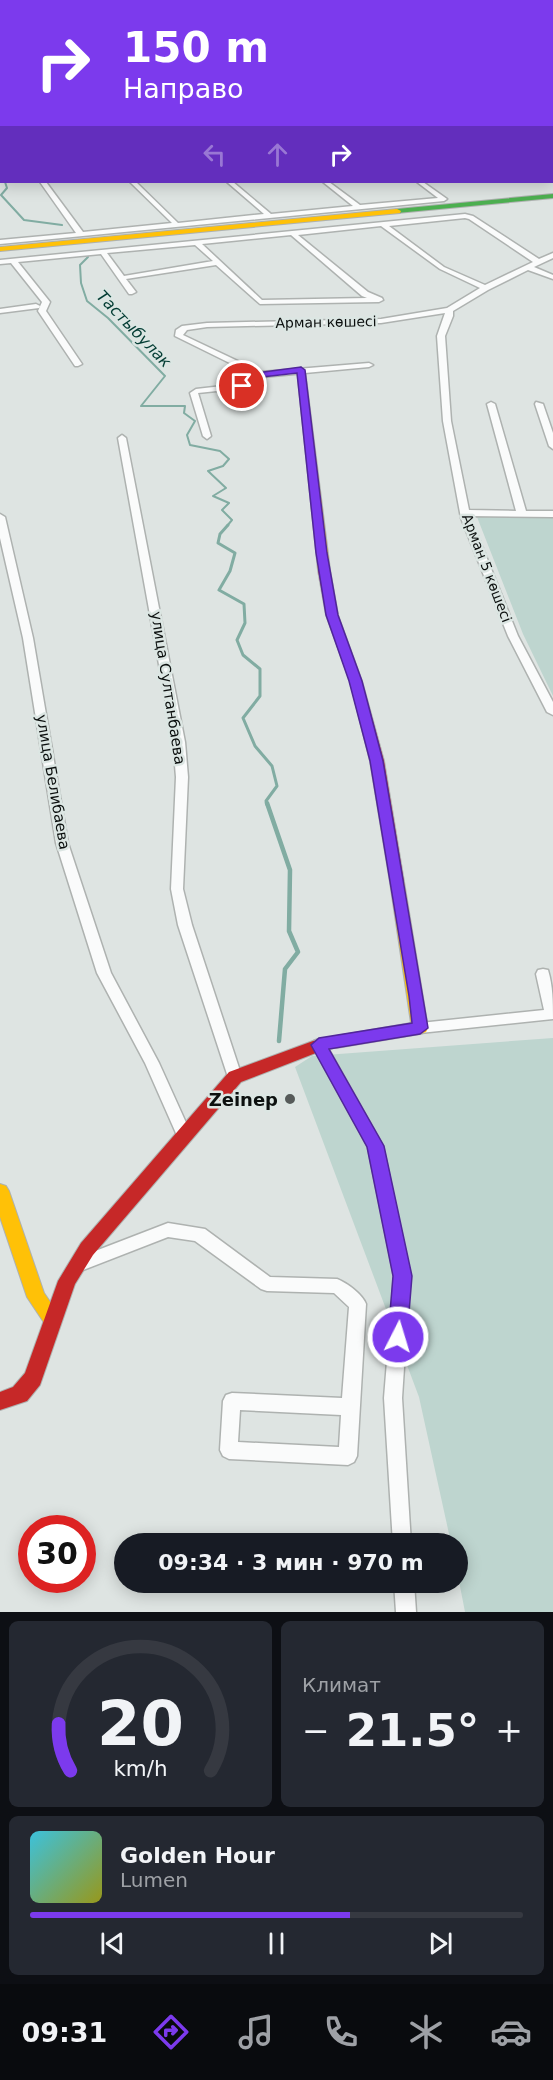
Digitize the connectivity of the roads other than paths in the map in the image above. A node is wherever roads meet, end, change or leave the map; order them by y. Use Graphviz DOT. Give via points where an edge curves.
graph roads {
  1 [pos="44,183"];
  2 [pos="134,183"];
  3 [pos="231,183"];
  4 [pos="327,183"];
  5 [pos="421,183"];
  6 [pos="553,191"];
  7 [pos="553,196"];
  8 [pos="524,198"];
  9 [pos="553,203"];
  10 [pos="506,207"];
  11 [pos="360,208"];
  12 [pos="553,208"];
  13 [pos="420,212"];
  14 [pos="398,214"];
  15 [pos="270,216"];
  16 [pos="380,222"];
  17 [pos="143,227"];
  18 [pos="292,233"];
  19 [pos="80,234"];
  20 [pos="164,235"];
  21 [pos="0,242"];
  22 [pos="196,242"];
  23 [pos="0,249"];
  24 [pos="102,251"];
  25 [pos="553,255"];
  26 [pos="7,258"];
  27 [pos="0,262"];
  28 [pos="538,262"];
  29 [pos="216,263"];
  30 [pos="527,267"];
  31 [pos="553,277"];
  32 [pos="122,279"];
  33 [pos="485,288"];
  34 [pos="132,292"];
  35 [pos="379,300"];
  36 [pos="36,306"];
  37 [pos="0,310"];
  38 [pos="449,310"];
  39 [pos="381,321"];
  40 [pos="78,364"];
  41 [pos="369,365"];
  42 [pos="301,370"];
  43 [pos="260,375"];
  44 [pos="491,404"];
  45 [pos="539,404"];
  46 [pos="207,436"];
  47 [pos="122,438"];
  48 [pos="553,446"];
  49 [pos="465,513"];
  50 [pos="522,514"];
  51 [pos="553,514"];
  52 [pos="0,517"];
  53 [pos="553,712"];
  54 [pos="543,974"];
  55 [pos="420,1026"];
  56 [pos="319,1045"];
  57 [pos="235,1077"];
  58 [pos="184,1136"];
  59 [pos="0,1191"];
  60 [pos="76,1266"];
  61 [pos="52,1318"];
  62 [pos="0,1401"];
  63 [pos="350,1407"];
  64 [pos="401,1533"];
  65 [pos="405,1593"];
  66 [pos="406,1612"];
  1 -- 19 [label="street"];
  2 -- 20 [label="street"];
  3 -- 15 [label="street"];
  4 -- 11 [label="street"];
  5 -- 13 [label="street" via="443,198"];
  6 -- 8 [label="main road"];
  7 -- 8 [label="main road"];
  8 -- 13 [label="main road"];
  9 -- 10 [label="main road"];
  10 -- 12 [label="main road"];
  10 -- 13 [label="main road"];
  11 -- 13 [label="street"];
  11 -- 15 [label="street"];
  13 -- 14 [label="main road"];
  13 -- 16 [label="street"];
  13 -- 28 [label="street" via="474,219"];
  14 -- 16 [label="main road"];
  14 -- 20 [label="main road"];
  15 -- 20 [label="street"];
  16 -- 18 [label="street"];
  16 -- 20 [label="main road"];
  16 -- 33 [label="street" via="442,268"];
  17 -- 19 [label="street"];
  17 -- 20 [label="main road"];
  18 -- 22 [label="street"];
  18 -- 35 [label="street" via="365,294"];
  19 -- 21 [label="street"];
  20 -- 22 [label="street"];
  20 -- 23 [label="main road"];
  20 -- 24 [label="street"];
  20 -- 26 [label="main road"];
  22 -- 29 [label="street"];
  24 -- 26 [label="street"];
  24 -- 32 [label="street"];
  25 -- 28 [label="street, Арман көшесі"];
  26 -- 27 [label="street"];
  26 -- 40 [label="street" via="46,302 42,311"];
  28 -- 30 [label="street, Арман көшесі"];
  29 -- 32 [label="street"];
  29 -- 35 [label="street" via="260,302"];
  30 -- 31 [label="street"];
  30 -- 33 [label="street, Арман көшесі"];
  32 -- 34 [label="street"];
  33 -- 38 [label="street, Арман көшесі"];
  35 -- 39 [label="street"];
  36 -- 37 [label="street"];
  38 -- 39 [label="street, Арман көшесі"];
  38 -- 49 [label="street, Арман 5 көшесі" via="441,336 447,422"];
  39 -- 43 [label="street, Арман көшесі" via="207,325 179,332 179,336"];
  41 -- 42 [label="street"];
  42 -- 43 [label="street"];
  42 -- 55 [label="main road" via="321,553 332,615 356,681 376,761"];
  43 -- 46 [label="street" via="242,386 194,393"];
  44 -- 50 [label="street"];
  45 -- 48 [label="street"];
  47 -- 57 [label="street, улица Султанбаева" via="179,742 182,777 177,889"];
  49 -- 50 [label="street"];
  49 -- 53 [label="street, Арман 5 көшесі" via="513,636"];
  50 -- 51 [label="street"];
  52 -- 58 [label="street, улица Белибаева" via="28,638 62,843 104,974 152,1063"];
  54 -- 55 [label="street" via="552,1014"];
  55 -- 56 [label="main road"];
  56 -- 57 [label="main road"];
  56 -- 64 [label="street" via="375,1146 402,1276 393,1398"];
  57 -- 58 [label="main road"];
  58 -- 60 [label="main road"];
  59 -- 61 [label="main road" via="36,1297"];
  60 -- 61 [label="main road"];
  60 -- 63 [label="street" via="168,1230 199,1234 267,1284 337,1286 358,1304"];
  61 -- 62 [label="main road" via="33,1378 20,1394"];
  63 -- 63 [label="street" via="232,1401 229,1450 348,1456"];
  65 -- 66 [label="street"];
}
